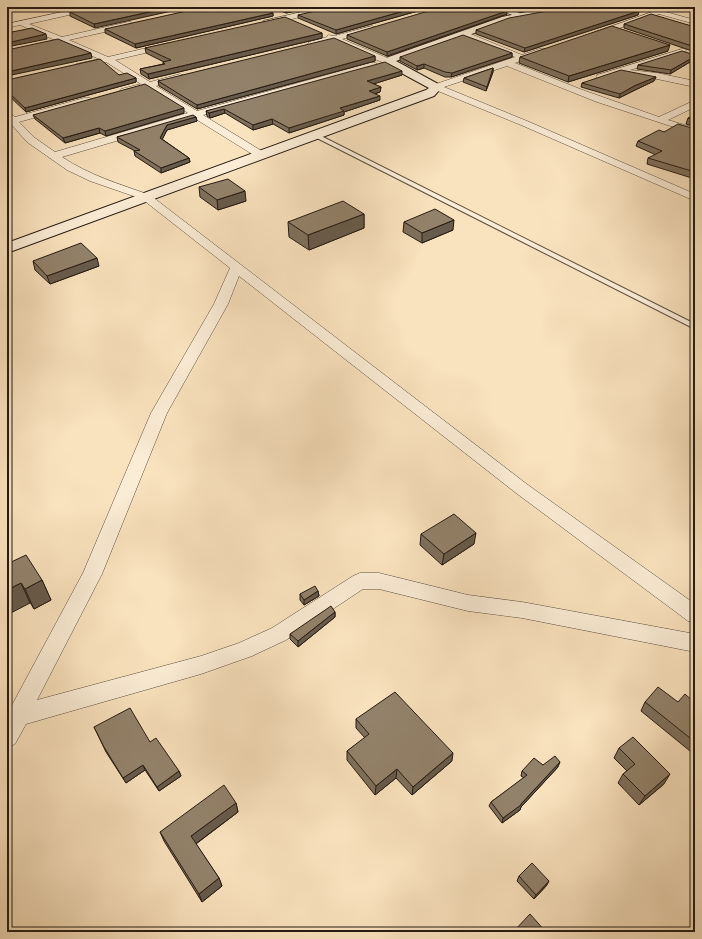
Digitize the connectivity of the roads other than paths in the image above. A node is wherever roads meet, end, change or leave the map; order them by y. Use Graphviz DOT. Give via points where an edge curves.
graph roads {
  1 [pos="95,7"];
  2 [pos="332,7"];
  3 [pos="497,7"];
  4 [pos="576,7"];
  5 [pos="673,7"];
  6 [pos="658,12"];
  7 [pos="274,13"];
  8 [pos="520,15"];
  9 [pos="287,18"];
  10 [pos="138,22"];
  11 [pos="695,22"];
  12 [pos="21,23"];
  13 [pos="301,24"];
  14 [pos="258,25"];
  15 [pos="7,26"];
  16 [pos="380,26"];
  17 [pos="612,28"];
  18 [pos="625,32"];
  19 [pos="321,33"];
  20 [pos="463,34"];
  21 [pos="582,38"];
  22 [pos="334,39"];
  23 [pos="62,40"];
  24 [pos="46,43"];
  25 [pos="175,44"];
  26 [pos="303,46"];
  27 [pos="667,46"];
  28 [pos="553,48"];
  29 [pos="523,58"];
  30 [pos="107,59"];
  31 [pos="387,61"];
  32 [pos="507,63"];
  33 [pos="71,67"];
  34 [pos="618,72"];
  35 [pos="189,74"];
  36 [pos="148,84"];
  37 [pos="695,84"];
  38 [pos="436,87"];
  39 [pos="568,87"];
  40 [pos="118,92"];
  41 [pos="95,98"];
  42 [pos="695,103"];
  43 [pos="194,114"];
  44 [pos="9,118"];
  45 [pos="660,120"];
  46 [pos="695,131"];
  47 [pos="315,135"];
  48 [pos="261,155"];
  49 [pos="53,156"];
  50 [pos="146,197"];
  51 [pos="695,198"];
  52 [pos="7,248"];
  53 [pos="236,268"];
  54 [pos="695,327"];
  55 [pos="695,615"];
  56 [pos="695,643"];
  57 [pos="13,716"];
  58 [pos="7,737"];
  1 -- 12 [label="street"];
  2 -- 9 [label="street"];
  3 -- 8 [label="street"];
  4 -- 8 [label="street"];
  5 -- 6 [label="street"];
  6 -- 11 [label="street"];
  6 -- 17 [label="street"];
  7 -- 9 [label="street"];
  8 -- 20 [label="street"];
  9 -- 13 [label="street"];
  9 -- 14 [label="street"];
  10 -- 23 [label="street"];
  12 -- 15 [label="street"];
  12 -- 23 [label="street"];
  16 -- 22 [label="street"];
  17 -- 18 [label="street"];
  17 -- 21 [label="street"];
  19 -- 22 [label="street"];
  20 -- 29 [label="street"];
  20 -- 31 [label="street"];
  22 -- 26 [label="street"];
  22 -- 31 [label="street"];
  23 -- 24 [label="street"];
  23 -- 30 [label="street"];
  25 -- 30 [label="street"];
  27 -- 34 [label="street" via="685,52"];
  28 -- 29 [label="street"];
  29 -- 32 [label="street"];
  30 -- 33 [label="street"];
  30 -- 36 [label="street"];
  31 -- 38 [label="street"];
  31 -- 43 [label="street"];
  32 -- 38 [label="street"];
  32 -- 39 [label="street"];
  34 -- 37 [label="street" via="657,76"];
  34 -- 39 [label="street"];
  35 -- 36 [label="street"];
  36 -- 40 [label="street"];
  36 -- 43 [label="street"];
  38 -- 47 [label="street" via="430,92"];
  38 -- 51 [label="street"];
  39 -- 45 [label="street"];
  41 -- 44 [label="street"];
  42 -- 45 [label="street"];
  43 -- 48 [label="street"];
  43 -- 49 [label="street"];
  44 -- 49 [label="street" via="31,140"];
  45 -- 46 [label="street"];
  47 -- 48 [label="street"];
  47 -- 54 [label="lane"];
  48 -- 50 [label="street"];
  49 -- 50 [label="street" via="94,179"];
  50 -- 52 [label="street"];
  50 -- 53 [label="street"];
  53 -- 55 [label="street" via="522,489"];
  53 -- 57 [label="street" via="221,304 159,413 92,574"];
  56 -- 57 [label="street" via="522,610 468,603 379,581 360,581 279,634 245,650 75,701"];
  57 -- 58 [label="street"];
}
